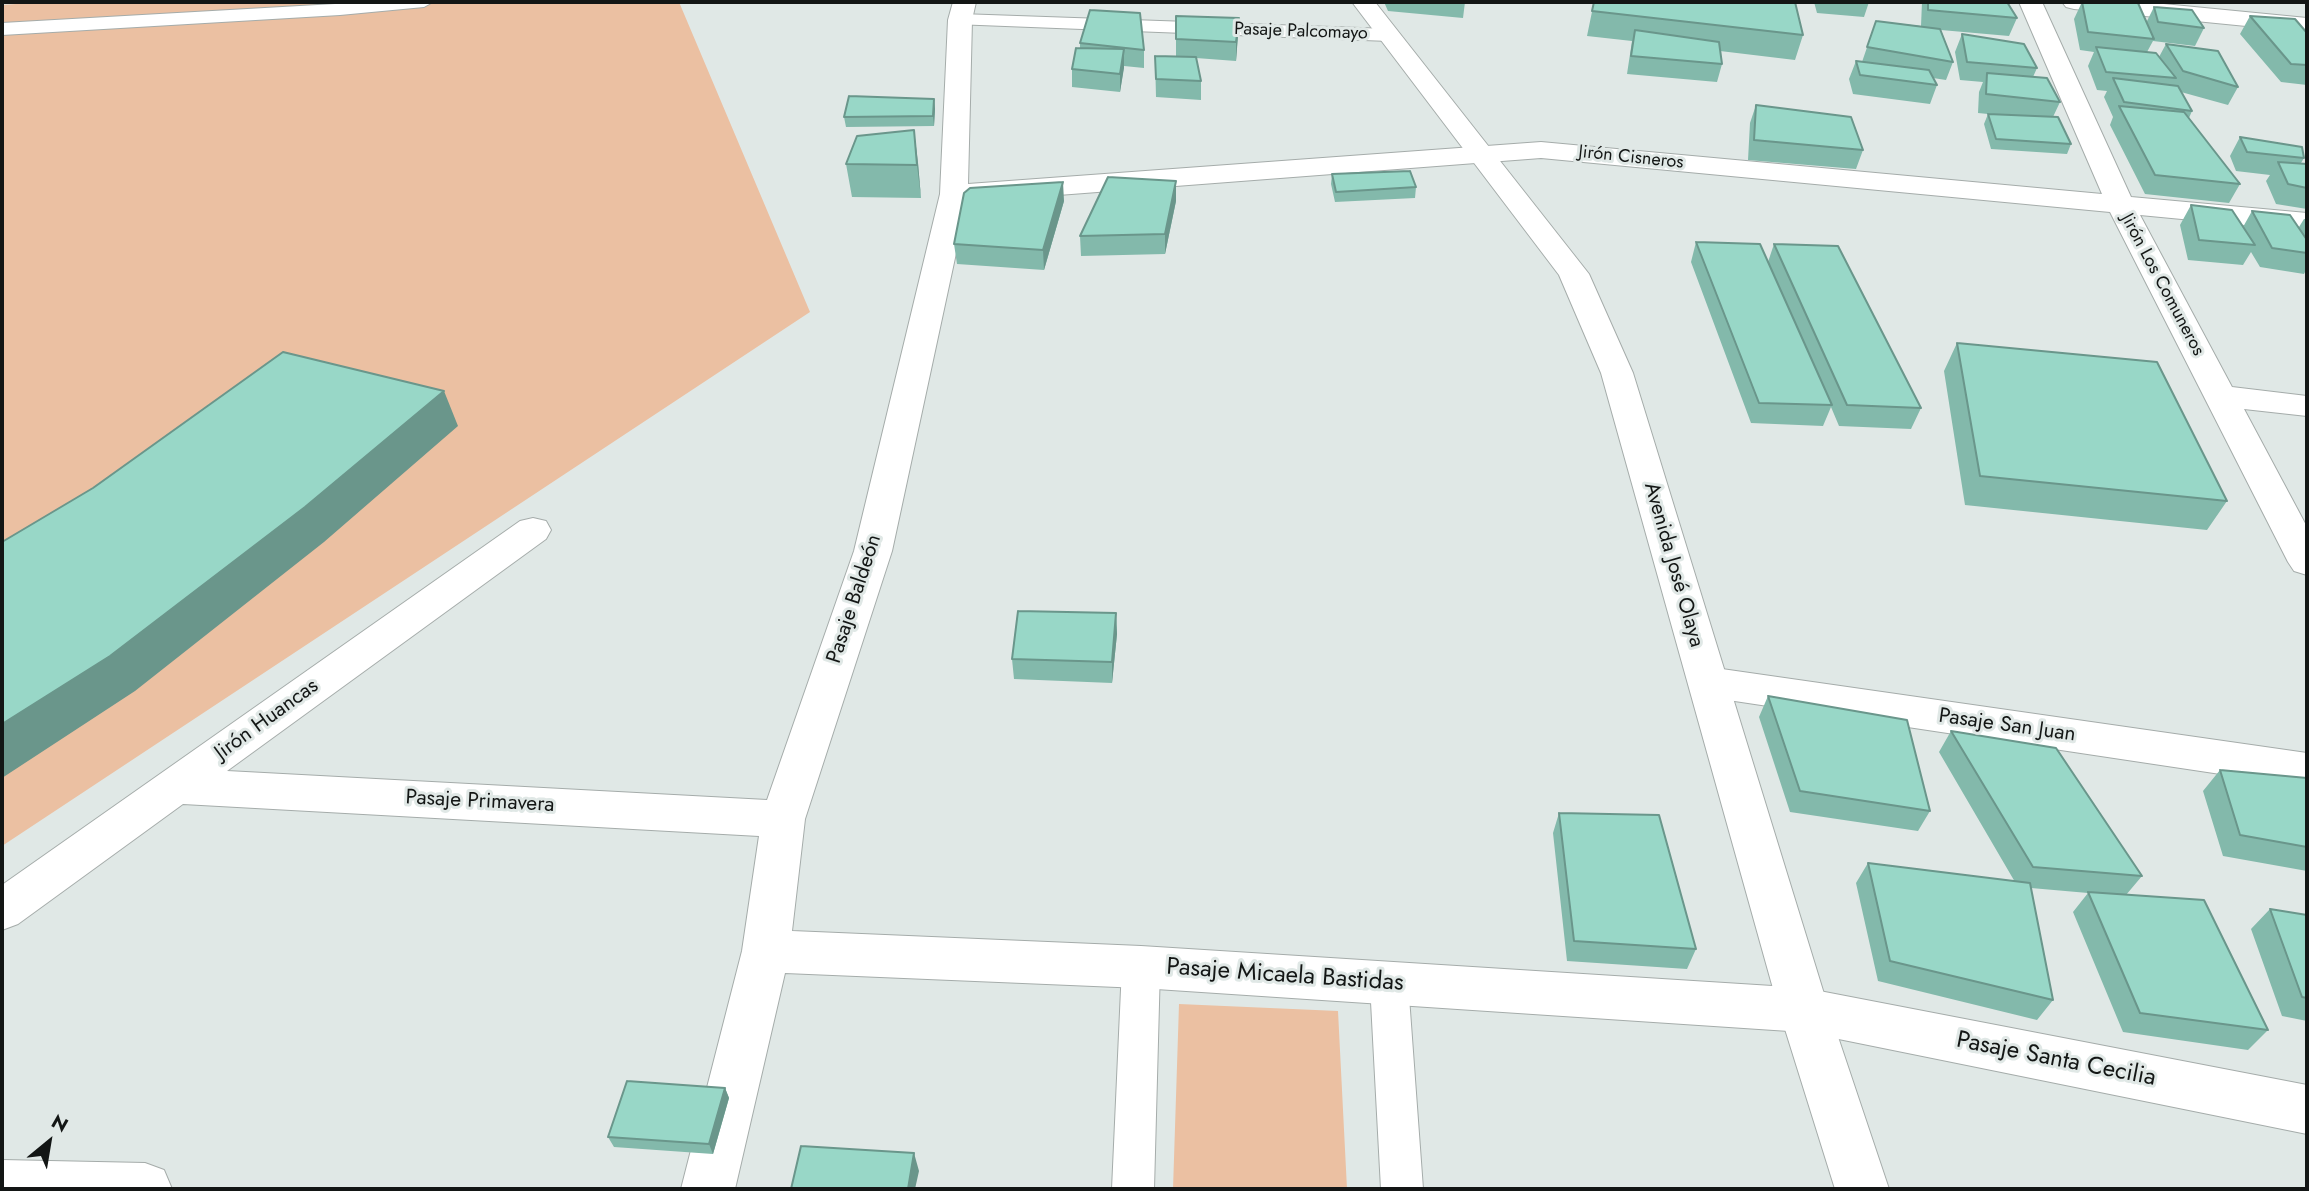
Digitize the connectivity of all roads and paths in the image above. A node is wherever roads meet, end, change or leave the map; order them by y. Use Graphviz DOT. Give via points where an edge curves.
graph roads {
  1 [pos="424,2"];
  2 [pos="1363,2"];
  3 [pos="2031,2"];
  4 [pos="2074,2"];
  5 [pos="962,11"];
  6 [pos="2307,26"];
  7 [pos="2,29"];
  8 [pos="1389,36"];
  9 [pos="1482,156"];
  10 [pos="954,194"];
  11 [pos="2121,206"];
  12 [pos="2307,222"];
  13 [pos="2220,396"];
  14 [pos="2307,406"];
  15 [pos="533,530"];
  16 [pos="2307,562"];
  17 [pos="1708,682"];
  18 [pos="2307,770"];
  19 [pos="176,786"];
  20 [pos="783,819"];
  21 [pos="2,910"];
  22 [pos="766,951"];
  23 [pos="1141,967"];
  24 [pos="1389,983"];
  25 [pos="1804,1010"];
  26 [pos="2307,1110"];
  27 [pos="18,1187"];
  28 [pos="145,1189"];
  29 [pos="708,1189"];
  30 [pos="1133,1189"];
  31 [pos="1402,1189"];
  32 [pos="1863,1189"];
  1 -- 7 [label="lane"];
  2 -- 8 [label="street, Avenida José Olaya"];
  3 -- 11 [label="street, Jirón Los Comuneros"];
  4 -- 6 [label="street"];
  5 -- 8 [label="lane, Pasaje Palcomayo"];
  5 -- 10 [label="street, Pasaje Baldeón"];
  8 -- 9 [label="street, Avenida José Olaya"];
  9 -- 10 [label="street, Jirón Cisneros"];
  9 -- 11 [label="street, Jirón Cisneros" via="1541,150"];
  9 -- 17 [label="street, Avenida José Olaya" via="1574,274 1617,373"];
  10 -- 20 [label="street, Pasaje Baldeón" via="873,551"];
  11 -- 12 [label="street, Jirón Cisneros"];
  11 -- 13 [label="street, Jirón Los Comuneros"];
  13 -- 14 [label="street"];
  13 -- 16 [label="street, Jirón Los Comuneros"];
  15 -- 19 [label="street, Jirón Huancas"];
  17 -- 18 [label="street, Pasaje San Juan"];
  17 -- 25 [label="street, Avenida José Olaya"];
  19 -- 20 [label="street, Pasaje Primavera"];
  19 -- 21 [label="street, Jirón Huancas"];
  20 -- 22 [label="street, Pasaje Baldeón"];
  22 -- 23 [label="street, Pasaje Micaela Bastidas"];
  22 -- 29 [label="street, Pasaje Baldeón"];
  23 -- 24 [label="street, Pasaje Micaela Bastidas"];
  23 -- 30 [label="lane"];
  24 -- 25 [label="street, Pasaje Micaela Bastidas"];
  24 -- 31 [label="lane"];
  25 -- 26 [label="street, Pasaje Santa Cecilia"];
  25 -- 32 [label="street, Avenida José Olaya"];
  27 -- 28 [label="street"];
}
